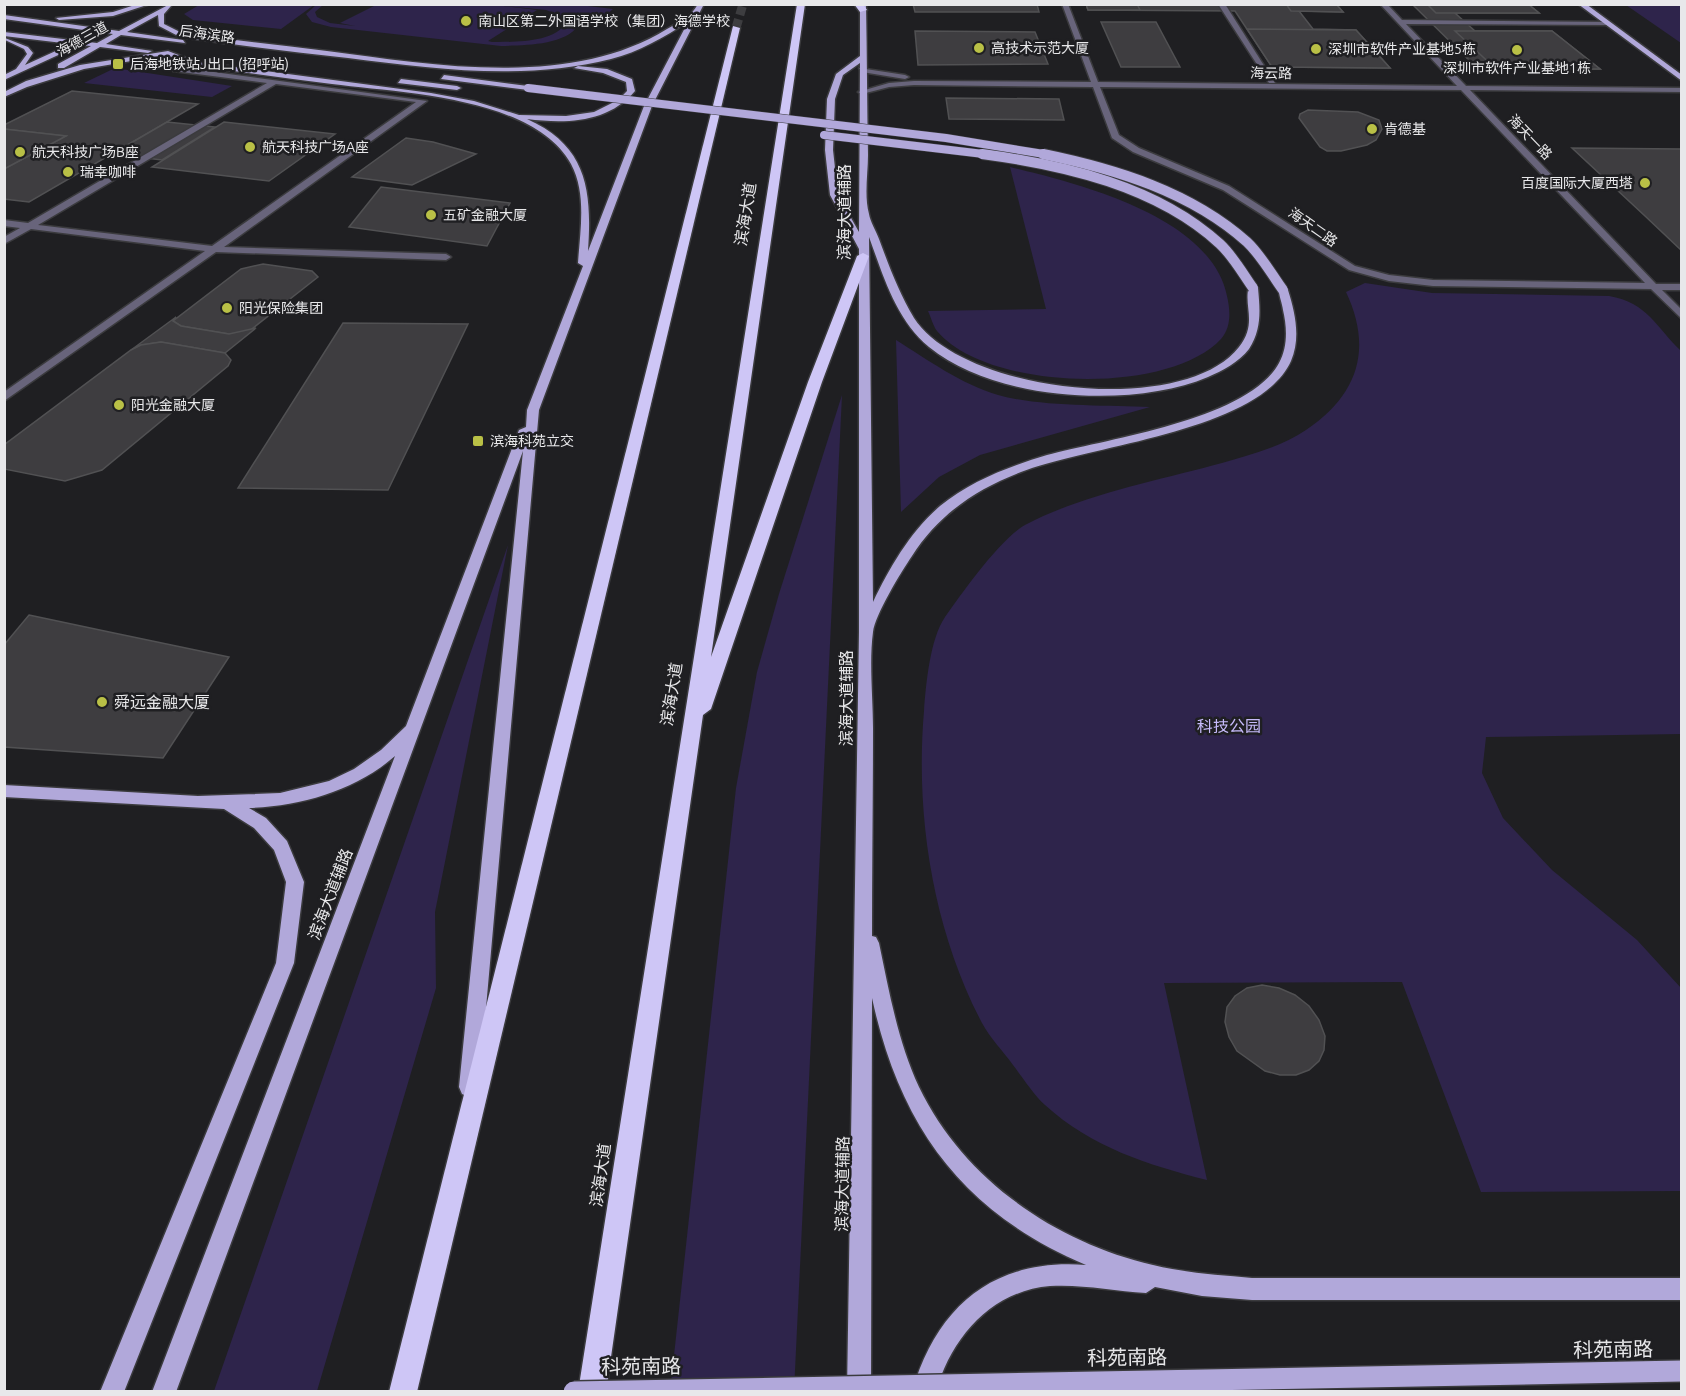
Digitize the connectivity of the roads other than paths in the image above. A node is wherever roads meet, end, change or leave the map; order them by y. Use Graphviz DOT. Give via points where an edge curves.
graph roads {
  1 [pos="149,4"];
  2 [pos="701,4"];
  3 [pos="801,4"];
  4 [pos="1065,4"];
  5 [pos="1221,4"];
  6 [pos="1383,4"];
  7 [pos="1581,4"];
  8 [pos="1596,4"];
  9 [pos="170,5"];
  10 [pos="861,6"];
  11 [pos="695,14"];
  12 [pos="7,17"];
  13 [pos="1399,22"];
  14 [pos="1606,22"];
  15 [pos="1624,25"];
  16 [pos="736,28"];
  17 [pos="103,31"];
  18 [pos="120,34"];
  19 [pos="4,36"];
  20 [pos="156,39"];
  21 [pos="209,39"];
  22 [pos="80,43"];
  23 [pos="99,45"];
  24 [pos="168,53"];
  25 [pos="862,58"];
  26 [pos="299,68"];
  27 [pos="534,68"];
  28 [pos="862,70"];
  29 [pos="395,71"];
  30 [pos="407,72"];
  31 [pos="8,76"];
  32 [pos="394,80"];
  33 [pos="1682,80"];
  34 [pos="1272,81"];
  35 [pos="274,82"];
  36 [pos="1093,82"];
  37 [pos="1682,84"];
  38 [pos="1462,85"];
  39 [pos="22,86"];
  40 [pos="1682,90"];
  41 [pos="862,92"];
  42 [pos="4,94"];
  43 [pos="500,111"];
  44 [pos="657,114"];
  45 [pos="704,120"];
  46 [pos="728,123"];
  47 [pos="774,129"];
  48 [pos="798,132"];
  49 [pos="809,133"];
  50 [pos="864,212"];
  51 [pos="4,223"];
  52 [pos="28,226"];
  53 [pos="4,241"];
  54 [pos="213,249"];
  55 [pos="863,251"];
  56 [pos="446,257"];
  57 [pos="583,278"];
  58 [pos="1652,285"];
  59 [pos="1682,287"];
  60 [pos="1682,316"];
  61 [pos="4,398"];
  62 [pos="533,410"];
  63 [pos="866,632"];
  64 [pos="419,713"];
  65 [pos="686,753"];
  66 [pos="4,792"];
  67 [pos="229,804"];
  68 [pos="863,907"];
  69 [pos="464,1143"];
  70 [pos="1203,1287"];
  71 [pos="1682,1289"];
  72 [pos="1682,1371"];
  73 [pos="112,1392"];
  74 [pos="164,1392"];
  75 [pos="403,1392"];
  76 [pos="574,1392"];
  77 [pos="592,1392"];
  78 [pos="859,1392"];
  79 [pos="924,1392"];
  1 -- 12 [label="main road" via="102,15"];
  1 -- 17 [label="main road, 海德三道"];
  2 -- 11 [label="main road"];
  3 -- 65 [label="highway, 滨海大道"];
  4 -- 36 [label="street, 海天二路"];
  5 -- 34 [label="street"];
  6 -- 13 [label="street, 海天一路"];
  7 -- 14 [label="main road"];
  8 -- 15 [label="main road"];
  9 -- 18 [label="main road, 海德三道"];
  9 -- 21 [label="main road" via="159,20 165,28 180,35"];
  10 -- 25 [label="main road, 滨海大道辅路"];
  11 -- 27 [label="main road" via="666,36 638,47 584,61"];
  11 -- 57 [label="main road" via="648,106"];
  12 -- 17 [label="main road, 后海滨路"];
  13 -- 14 [label="street"];
  13 -- 38 [label="street, 海天一路"];
  14 -- 33 [label="main road"];
  16 -- 69 [label="highway"];
  17 -- 18 [label="main road, 后海滨路"];
  17 -- 22 [label="main road, 海德三道"];
  18 -- 20 [label="main road, 后海滨路"];
  18 -- 23 [label="main road, 海德三道"];
  19 -- 22 [label="main road, 后海滨路"];
  19 -- 31 [label="main road" via="31,54"];
  20 -- 21 [label="main road"];
  20 -- 29 [label="main road, 后海滨路"];
  21 -- 27 [label="main road" via="454,69"];
  22 -- 23 [label="main road, 后海滨路"];
  22 -- 31 [label="main road, 海德三道"];
  23 -- 24 [label="main road, 后海滨路"];
  23 -- 39 [label="main road, 海德三道"];
  24 -- 26 [label="main road, 后海滨路"];
  24 -- 35 [label="street" via="164,65 168,68"];
  24 -- 39 [label="main road" via="82,67"];
  24 -- 43 [label="main road" via="196,64 393,90"];
  25 -- 28 [label="main road, 滨海大道辅路"];
  25 -- 55 [label="main road" via="840,74 831,99 829,150 834,195"];
  27 -- 43 [label="main road" via="604,71 628,81 631,92 610,108 577,117 534,117"];
  28 -- 36 [label="street, 海云路" via="912,77"];
  28 -- 41 [label="main road, 滨海大道辅路"];
  30 -- 63 [label="main road, bridge" via="966,142 1085,163 1162,189 1207,211 1254,248 1283,290 1292,333 1281,368 1266,385 1209,415 1028,465 961,497 925,528 909,549"];
  32 -- 44 [label="main road"];
  34 -- 36 [label="street, 海云路"];
  34 -- 38 [label="street, 海云路"];
  35 -- 52 [label="street"];
  35 -- 54 [label="street" via="423,101"];
  36 -- 38 [label="street, 海云路"];
  36 -- 41 [label="street, 海云路" via="904,83"];
  36 -- 58 [label="street, 海天二路" via="1112,131 1120,141 1226,188 1352,268 1389,278 1433,283"];
  37 -- 38 [label="street, 海云路"];
  38 -- 40 [label="street, 海云路"];
  38 -- 58 [label="street, 海天一路"];
  39 -- 42 [label="main road, 海德三道"];
  41 -- 50 [label="main road, 滨海大道辅路"];
  43 -- 57 [label="main road" via="547,134 576,166 586,207"];
  45 -- 46 [label="main road"];
  47 -- 48 [label="main road"];
  49 -- 50 [label="main road, bridge" via="1048,166 1125,188 1166,205 1207,231 1237,260 1253,288 1258,305 1257,324 1252,339 1228,364 1161,387 1082,392 1027,384 975,368 920,333 903,307"];
  50 -- 55 [label="main road, 滨海大道辅路"];
  51 -- 52 [label="street"];
  52 -- 53 [label="street"];
  52 -- 54 [label="street"];
  54 -- 56 [label="street"];
  54 -- 61 [label="street"];
  55 -- 63 [label="main road, 滨海大道辅路"];
  55 -- 65 [label="highway"];
  57 -- 62 [label="main road"];
  58 -- 59 [label="street, 海天二路"];
  58 -- 60 [label="street, 海天一路"];
  62 -- 64 [label="main road, 滨海大道辅路"];
  62 -- 69 [label="main road"];
  63 -- 68 [label="main road, 滨海大道辅路"];
  64 -- 67 [label="main road" via="390,753 338,785 270,802"];
  64 -- 74 [label="main road, 滨海大道辅路"];
  65 -- 77 [label="highway, 滨海大道"];
  66 -- 67 [label="main road"];
  67 -- 73 [label="main road" via="260,824 281,846 294,882 285,963"];
  68 -- 70 [label="main road" via="881,1003 899,1060 922,1112 959,1165 1040,1233 1088,1258"];
  68 -- 78 [label="main road, 滨海大道辅路"];
  69 -- 75 [label="highway"];
  70 -- 71 [label="main road"];
  70 -- 79 [label="main road" via="1057,1275 1012,1284 994,1292 959,1321 939,1348"];
  72 -- 76 [label="main road, 科苑南路, bridge"];
}
